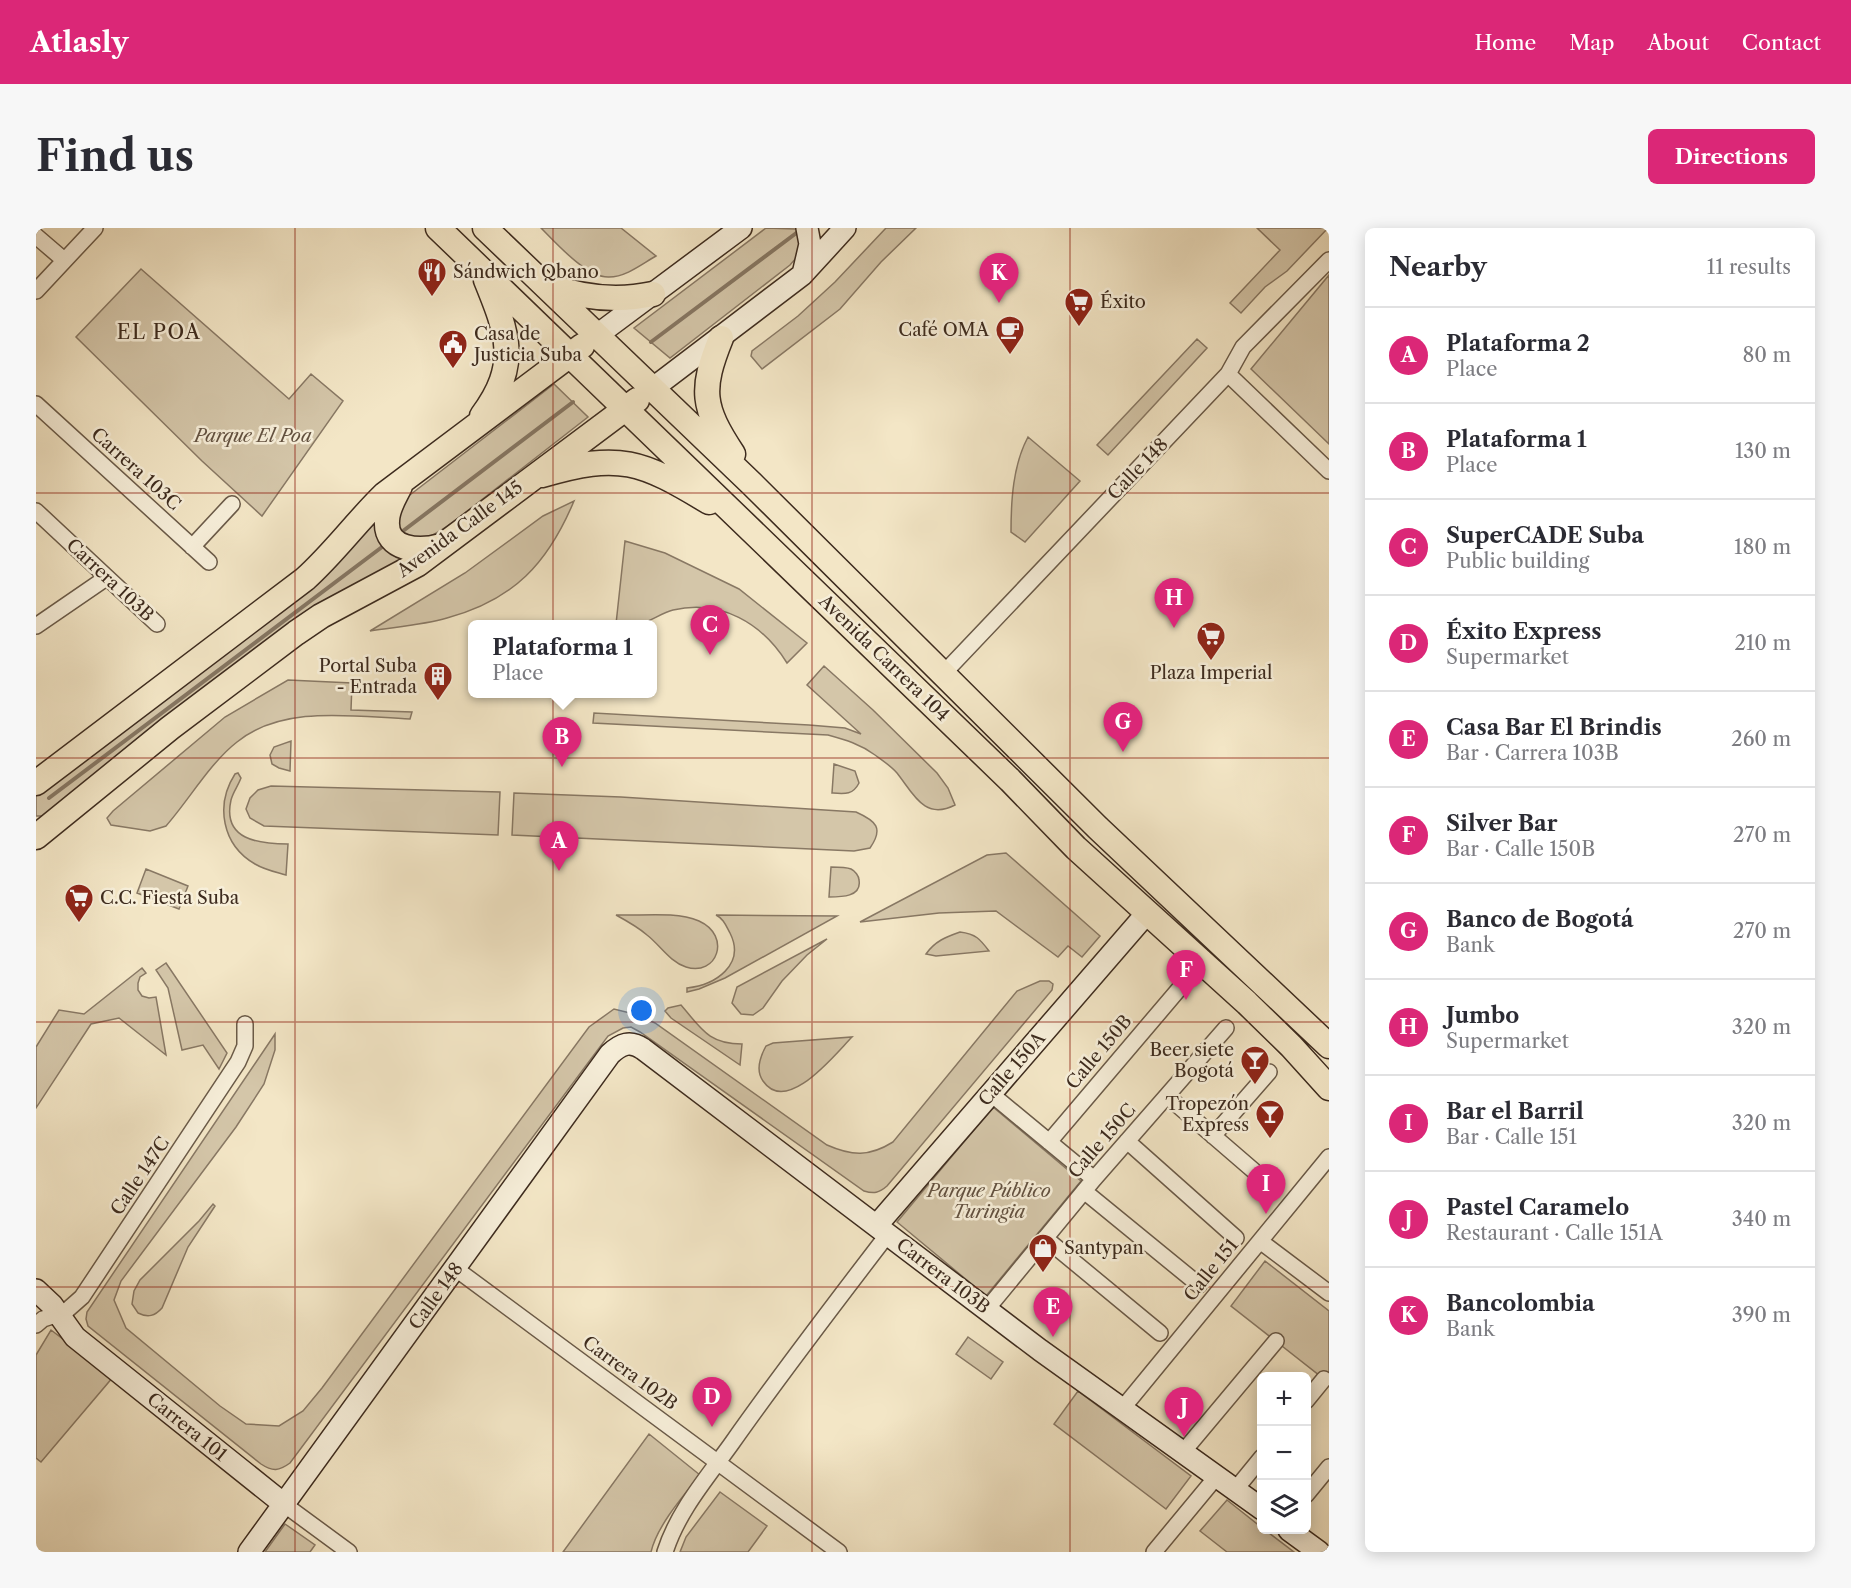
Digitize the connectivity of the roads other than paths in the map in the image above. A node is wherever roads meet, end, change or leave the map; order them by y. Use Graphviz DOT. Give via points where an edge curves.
graph roads {
  1 [pos="95,228"];
  2 [pos="438,228"];
  3 [pos="485,228"];
  4 [pos="741,228"];
  5 [pos="845,228"];
  6 [pos="808,230"];
  7 [pos="36,236"];
  8 [pos="64,260"];
  9 [pos="1329,260"];
  10 [pos="483,273"];
  11 [pos="802,275"];
  12 [pos="542,283"];
  13 [pos="36,291"];
  14 [pos="653,294"];
  15 [pos="596,336"];
  16 [pos="721,338"];
  17 [pos="570,356"];
  18 [pos="1228,374"];
  19 [pos="652,389"];
  20 [pos="36,404"];
  21 [pos="625,408"];
  22 [pos="474,427"];
  23 [pos="1329,471"];
  24 [pos="528,479"];
  25 [pos="403,481"];
  26 [pos="752,484"];
  27 [pos="232,504"];
  28 [pos="36,511"];
  29 [pos="751,528"];
  30 [pos="446,545"];
  31 [pos="192,547"];
  32 [pos="209,562"];
  33 [pos="106,578"];
  34 [pos="157,624"];
  35 [pos="36,626"];
  36 [pos="944,674"];
  37 [pos="36,783"];
  38 [pos="1098,828"];
  39 [pos="36,837"];
  40 [pos="1076,848"];
  41 [pos="1147,913"];
  42 [pos="1179,989"];
  43 [pos="244,1024"];
  44 [pos="1226,1028"];
  45 [pos="627,1043"];
  46 [pos="1329,1046"];
  47 [pos="1269,1072"];
  48 [pos="1329,1088"];
  49 [pos="990,1093"];
  50 [pos="1167,1096"];
  51 [pos="1213,1136"];
  52 [pos="1127,1141"];
  53 [pos="1049,1142"];
  54 [pos="1329,1157"];
  55 [pos="1254,1171"];
  56 [pos="1089,1185"];
  57 [pos="883,1230"];
  58 [pos="1046,1238"];
  59 [pos="1236,1238"];
  60 [pos="1260,1241"];
  61 [pos="456,1269"];
  62 [pos="1199,1285"];
  63 [pos="1327,1286"];
  64 [pos="36,1290"];
  65 [pos="987,1309"];
  66 [pos="58,1314"];
  67 [pos="36,1325"];
  68 [pos="1160,1333"];
  69 [pos="1276,1341"];
  70 [pos="1324,1379"];
  71 [pos="1311,1395"];
  72 [pos="1122,1408"];
  73 [pos="1183,1452"];
  74 [pos="718,1462"];
  75 [pos="1257,1463"];
  76 [pos="1329,1467"];
  77 [pos="1217,1476"];
  78 [pos="1311,1489"];
  79 [pos="1235,1490"];
  80 [pos="285,1505"];
  81 [pos="1257,1505"];
  82 [pos="1294,1534"];
  83 [pos="249,1552"];
  84 [pos="349,1552"];
  85 [pos="665,1552"];
  86 [pos="839,1552"];
  87 [pos="1154,1552"];
  88 [pos="1319,1552"];
  1 -- 8 [label="street"];
  2 -- 10 [label="main road, Avenida Carrera 104"];
  3 -- 12 [label="main road, Avenida Carrera 104"];
  4 -- 14 [label="street"];
  5 -- 11 [label="street, Avenida Calle 145"];
  6 -- 11 [label="street" via="809,256"];
  7 -- 8 [label="street"];
  8 -- 13 [label="street"];
  9 -- 18 [label="street, Calle 148" via="1243,347"];
  10 -- 17 [label="main road, Avenida Carrera 104"];
  10 -- 22 [label="main road" via="503,323 506,364 495,396"];
  11 -- 16 [label="street, Avenida Calle 145"];
  12 -- 14 [label="main road" via="596,298"];
  12 -- 15 [label="main road, Avenida Carrera 104"];
  14 -- 15 [label="street"];
  15 -- 17 [label="main road"];
  15 -- 19 [label="main road, Avenida Carrera 104"];
  16 -- 19 [label="street, Avenida Calle 145"];
  16 -- 26 [label="main road" via="706,389 711,414"];
  17 -- 21 [label="main road, Avenida Carrera 104"];
  17 -- 22 [label="main road"];
  18 -- 23 [label="street"];
  18 -- 36 [label="street, Calle 148"];
  19 -- 21 [label="main road, Avenida Calle 145"];
  19 -- 26 [label="main road, Avenida Carrera 104"];
  20 -- 31 [label="street, Carrera 103C"];
  21 -- 24 [label="main road, Avenida Calle 145"];
  21 -- 29 [label="main road, Avenida Carrera 104"];
  22 -- 25 [label="main road"];
  24 -- 29 [label="main road" via="592,463 636,465 669,478"];
  24 -- 30 [label="main road, Avenida Calle 145"];
  25 -- 30 [label="main road" via="388,512 387,527 392,538 404,548"];
  25 -- 37 [label="main road" via="371,508 305,579"];
  26 -- 36 [label="main road, Avenida Carrera 104"];
  27 -- 31 [label="street"];
  28 -- 33 [label="street, Carrera 103B"];
  29 -- 40 [label="main road, Avenida Carrera 104"];
  30 -- 39 [label="main road, Avenida Calle 145" via="296,633 170,728"];
  31 -- 32 [label="street, Carrera 103C"];
  33 -- 34 [label="street, Carrera 103B"];
  33 -- 35 [label="street"];
  36 -- 38 [label="main road, Avenida Carrera 104"];
  38 -- 40 [label="main road" via="1085,823 1074,826 1072,840"];
  38 -- 46 [label="main road, Avenida Carrera 104"];
  40 -- 41 [label="main road, Avenida Carrera 104"];
  41 -- 48 [label="main road, Avenida Carrera 104" via="1292,1046"];
  41 -- 49 [label="street, Calle 150A"];
  42 -- 53 [label="street, Calle 150B"];
  43 -- 66 [label="street, Calle 147C" via="245,1046 218,1094 82,1297"];
  44 -- 50 [label="street, Calle 150C"];
  45 -- 57 [label="street, Carrera 103B" via="643,1049"];
  45 -- 61 [label="street, Calle 148" via="610,1054"];
  47 -- 51 [label="street"];
  49 -- 53 [label="street"];
  49 -- 57 [label="street, Calle 150A"];
  50 -- 51 [label="street"];
  50 -- 52 [label="street, Calle 150C"];
  51 -- 55 [label="street"];
  52 -- 56 [label="street, Calle 150C"];
  52 -- 59 [label="street"];
  53 -- 56 [label="street"];
  54 -- 60 [label="street, Calle 151"];
  56 -- 58 [label="street, Calle 150C"];
  56 -- 62 [label="street"];
  57 -- 65 [label="street, Carrera 103B"];
  57 -- 74 [label="street, Calle 150A"];
  58 -- 65 [label="street, Calle 150C"];
  58 -- 68 [label="street"];
  60 -- 63 [label="street"];
  60 -- 72 [label="street, Calle 151"];
  61 -- 74 [label="street, Carrera 102B"];
  61 -- 80 [label="street, Calle 148"];
  64 -- 66 [label="street, Carrera 101"];
  65 -- 72 [label="street, Carrera 103B"];
  66 -- 67 [label="street, Calle 147C"];
  66 -- 80 [label="street, Carrera 101" via="75,1337"];
  69 -- 73 [label="street"];
  70 -- 71 [label="street"];
  72 -- 73 [label="street, Carrera 103B"];
  73 -- 77 [label="street, Carrera 103B"];
  74 -- 85 [label="street, Calle 150A" via="689,1501 671,1532"];
  74 -- 86 [label="street, Carrera 102B"];
  75 -- 79 [label="street"];
  76 -- 78 [label="street"];
  77 -- 79 [label="street, Carrera 103B"];
  77 -- 87 [label="street"];
  79 -- 81 [label="street, Carrera 103B"];
  80 -- 83 [label="street, Calle 148"];
  80 -- 84 [label="street, Carrera 101"];
  82 -- 88 [label="street"];
}
